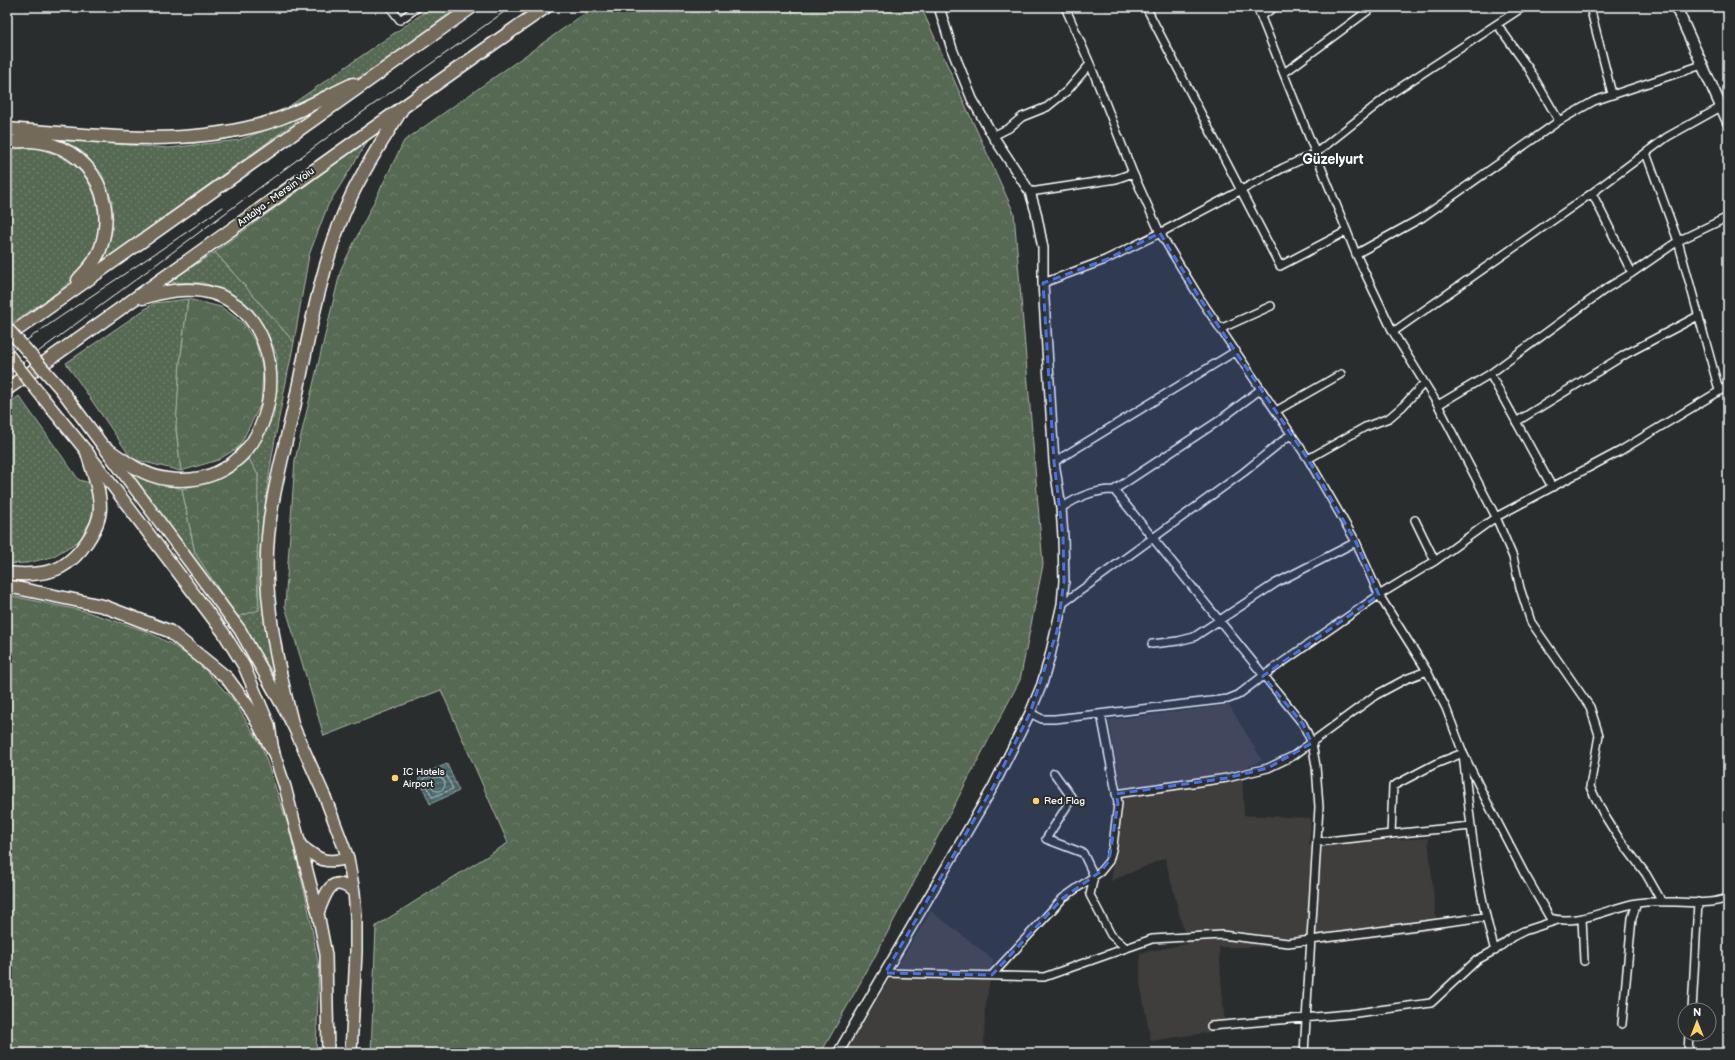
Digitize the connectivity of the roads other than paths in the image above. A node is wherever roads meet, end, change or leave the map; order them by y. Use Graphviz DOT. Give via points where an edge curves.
graph roads {
  1 [pos="390,7"];
  2 [pos="418,7"];
  3 [pos="472,7"];
  4 [pos="546,7"];
  5 [pos="939,7"];
  6 [pos="1065,7"];
  7 [pos="1146,7"];
  8 [pos="1257,7"];
  9 [pos="1275,7"];
  10 [pos="1374,7"];
  11 [pos="1523,7"];
  12 [pos="1590,7"];
  13 [pos="1676,7"];
  14 [pos="1261,16"];
  15 [pos="1497,24"];
  16 [pos="1090,64"];
  17 [pos="1702,65"];
  18 [pos="382,71"];
  19 [pos="1284,73"];
  20 [pos="1612,94"];
  21 [pos="405,105"];
  22 [pos="1721,107"];
  23 [pos="1559,121"];
  24 [pos="1728,122"];
  25 [pos="7,129"];
  26 [pos="993,136"];
  27 [pos="7,143"];
  28 [pos="1316,153"];
  29 [pos="1646,153"];
  30 [pos="1133,173"];
  31 [pos="1240,190"];
  32 [pos="1030,192"];
  33 [pos="1592,193"];
  34 [pos="1728,217"];
  35 [pos="1347,231"];
  36 [pos="1160,233"];
  37 [pos="1678,241"];
  38 [pos="1356,254"];
  39 [pos="1632,274"];
  40 [pos="1043,283"];
  41 [pos="67,294"];
  42 [pos="130,302"];
  43 [pos="1271,306"];
  44 [pos="1698,316"];
  45 [pos="7,328"];
  46 [pos="1220,329"];
  47 [pos="1393,332"];
  48 [pos="7,337"];
  49 [pos="1236,351"];
  50 [pos="7,353"];
  51 [pos="1341,374"];
  52 [pos="1490,374"];
  53 [pos="1424,383"];
  54 [pos="1728,386"];
  55 [pos="7,388"];
  56 [pos="1262,389"];
  57 [pos="1719,390"];
  58 [pos="1438,405"];
  59 [pos="1276,411"];
  60 [pos="1516,422"];
  61 [pos="1291,434"];
  62 [pos="106,448"];
  63 [pos="87,452"];
  64 [pos="1308,459"];
  65 [pos="1054,462"];
  66 [pos="1552,487"];
  67 [pos="1114,490"];
  68 [pos="1061,508"];
  69 [pos="1496,517"];
  70 [pos="1415,520"];
  71 [pos="1151,539"];
  72 [pos="1356,542"];
  73 [pos="1435,561"];
  74 [pos="7,573"];
  75 [pos="7,586"];
  76 [pos="1379,595"];
  77 [pos="1062,604"];
  78 [pos="1219,622"];
  79 [pos="1152,644"];
  80 [pos="1427,671"];
  81 [pos="1263,676"];
  82 [pos="1030,713"];
  83 [pos="1101,714"];
  84 [pos="292,723"];
  85 [pos="1312,743"];
  86 [pos="273,751"];
  87 [pos="1463,753"];
  88 [pos="1054,773"];
  89 [pos="1116,794"];
  90 [pos="1471,826"];
  91 [pos="1391,834"];
  92 [pos="1318,842"];
  93 [pos="300,845"];
  94 [pos="348,858"];
  95 [pos="1094,876"];
  96 [pos="354,892"];
  97 [pos="1728,898"];
  98 [pos="1662,902"];
  99 [pos="1698,902"];
  100 [pos="1638,903"];
  101 [pos="318,912"];
  102 [pos="1485,917"];
  103 [pos="1582,918"];
  104 [pos="1558,920"];
  105 [pos="1311,941"];
  106 [pos="1126,948"];
  107 [pos="1495,951"];
  108 [pos="1584,961"];
  109 [pos="885,973"];
  110 [pos="992,975"];
  111 [pos="1692,1002"];
  112 [pos="1307,1018"];
  113 [pos="1622,1024"];
  114 [pos="1211,1026"];
  115 [pos="1689,1042"];
  116 [pos="328,1053"];
  117 [pos="351,1053"];
  118 [pos="838,1053"];
  119 [pos="1304,1053"];
  120 [pos="1688,1053"];
  1 -- 2 [label="street" via="400,20"];
  3 -- 18 [label="highway"];
  4 -- 21 [label="highway, Antalya - Mersin Yolu"];
  5 -- 26 [label="street" via="972,99"];
  6 -- 16 [label="street"];
  7 -- 31 [label="street"];
  8 -- 14 [label="street"];
  9 -- 14 [label="street"];
  10 -- 19 [label="street"];
  11 -- 15 [label="street"];
  12 -- 20 [label="street"];
  13 -- 17 [label="main road"];
  14 -- 19 [label="street"];
  15 -- 23 [label="street" via="1529,69"];
  15 -- 28 [label="street" via="1389,95"];
  16 -- 26 [label="street" via="1067,91 1047,107 1022,117 1009,128"];
  16 -- 30 [label="street"];
  17 -- 20 [label="street"];
  17 -- 22 [label="main road"];
  18 -- 25 [label="highway" via="276,120 216,135 143,139"];
  18 -- 41 [label="highway"];
  19 -- 28 [label="street"];
  20 -- 23 [label="street"];
  21 -- 42 [label="highway, Antalya - Mersin Yolu"];
  21 -- 84 [label="highway" via="349,200 333,241 310,333 269,529 267,576 270,619"];
  22 -- 24 [label="main road"];
  22 -- 29 [label="street" via="1667,137"];
  23 -- 38 [label="street" via="1423,217"];
  26 -- 32 [label="street"];
  27 -- 41 [label="highway" via="36,141 67,151 89,169 102,193 105,220 100,248 89,268"];
  28 -- 31 [label="street"];
  28 -- 35 [label="street"];
  29 -- 33 [label="street"];
  29 -- 37 [label="street"];
  30 -- 32 [label="street" via="1116,179"];
  30 -- 36 [label="street"];
  31 -- 35 [label="street" via="1280,266"];
  31 -- 36 [label="street"];
  32 -- 40 [label="street" via="1043,248"];
  33 -- 39 [label="street"];
  33 -- 47 [label="street"];
  34 -- 37 [label="street"];
  35 -- 38 [label="street"];
  36 -- 40 [label="street" via="1105,260"];
  36 -- 46 [label="street"];
  37 -- 39 [label="street"];
  37 -- 44 [label="street"];
  38 -- 47 [label="street"];
  39 -- 52 [label="street" via="1607,288"];
  40 -- 65 [label="street"];
  41 -- 48 [label="highway"];
  42 -- 55 [label="highway, Antalya - Mersin Yolu"];
  42 -- 62 [label="highway" via="162,292 184,290 212,293 236,304 257,326 268,353 270,400 253,442 237,460 212,475 188,480 166,479 137,469"];
  43 -- 46 [label="street"];
  44 -- 57 [label="street"];
  44 -- 60 [label="street" via="1626,354"];
  45 -- 62 [label="main road, bridge" via="60,388"];
  46 -- 49 [label="street"];
  47 -- 53 [label="street"];
  49 -- 56 [label="street"];
  49 -- 65 [label="street"];
  50 -- 63 [label="main road, bridge"];
  51 -- 59 [label="street"];
  52 -- 58 [label="street"];
  52 -- 60 [label="street"];
  53 -- 58 [label="street"];
  53 -- 64 [label="street" via="1389,418 1359,430"];
  54 -- 57 [label="street"];
  56 -- 59 [label="street"];
  56 -- 67 [label="street"];
  57 -- 66 [label="street" via="1620,450"];
  58 -- 69 [label="street"];
  59 -- 61 [label="street"];
  60 -- 66 [label="street"];
  61 -- 64 [label="street"];
  61 -- 71 [label="street" via="1244,472"];
  62 -- 84 [label="main road" via="240,630"];
  63 -- 74 [label="highway" via="97,486 100,509 96,526 83,548 61,567 38,573"];
  63 -- 86 [label="main road" via="223,632 244,666 269,725"];
  64 -- 72 [label="street"];
  65 -- 68 [label="street"];
  66 -- 69 [label="street"];
  67 -- 68 [label="street" via="1081,495"];
  67 -- 71 [label="street"];
  68 -- 77 [label="street" via="1064,581"];
  69 -- 73 [label="street"];
  69 -- 98 [label="street" via="1513,556 1531,622 1590,707 1598,727 1597,752 1590,787 1610,825 1646,874"];
  70 -- 73 [label="street"];
  71 -- 77 [label="street"];
  71 -- 78 [label="street"];
  72 -- 76 [label="street"];
  72 -- 78 [label="street" via="1276,583"];
  73 -- 76 [label="street"];
  75 -- 86 [label="highway" via="103,606 169,631 227,678 252,712"];
  76 -- 80 [label="street"];
  76 -- 81 [label="street"];
  77 -- 82 [label="street" via="1050,656"];
  78 -- 79 [label="street" via="1194,636"];
  78 -- 81 [label="street"];
  80 -- 85 [label="street" via="1376,695"];
  80 -- 87 [label="street" via="1446,708"];
  81 -- 83 [label="street" via="1238,695 1228,698"];
  81 -- 85 [label="street" via="1303,724"];
  82 -- 83 [label="street" via="1042,719 1055,720"];
  82 -- 109 [label="street" via="993,787"];
  83 -- 89 [label="street"];
  84 -- 94 [label="main road" via="325,797"];
  85 -- 89 [label="street" via="1268,768 1227,778"];
  85 -- 92 [label="street" via="1316,766"];
  86 -- 93 [label="main road"];
  87 -- 90 [label="street"];
  87 -- 91 [label="street" via="1393,786"];
  87 -- 104 [label="street" via="1524,873 1550,918"];
  88 -- 95 [label="street" via="1072,798 1046,839 1083,853"];
  89 -- 95 [label="street" via="1118,803 1109,861"];
  90 -- 91 [label="street"];
  90 -- 102 [label="street"];
  91 -- 92 [label="street"];
  92 -- 105 [label="street"];
  93 -- 94 [label="main road" via="316,858 328,862"];
  93 -- 101 [label="main road"];
  94 -- 96 [label="main road"];
  95 -- 106 [label="street" via="1090,895 1111,935"];
  95 -- 110 [label="street" via="1062,898"];
  96 -- 101 [label="main road" via="345,884 336,883 331,886"];
  96 -- 117 [label="main road" via="356,952"];
  97 -- 99 [label="street"];
  98 -- 99 [label="street"];
  98 -- 100 [label="street"];
  99 -- 111 [label="street"];
  100 -- 103 [label="street"];
  100 -- 113 [label="street" via="1632,918"];
  101 -- 116 [label="main road" via="326,955"];
  102 -- 105 [label="street"];
  102 -- 107 [label="street"];
  103 -- 104 [label="street"];
  103 -- 108 [label="street"];
  104 -- 107 [label="street" via="1524,931"];
  105 -- 106 [label="street" via="1288,943 1222,935 1152,939"];
  105 -- 112 [label="street"];
  106 -- 110 [label="street" via="1044,977"];
  107 -- 112 [label="street" via="1476,960 1431,1002"];
  109 -- 110 [label="street"];
  109 -- 118 [label="street"];
  112 -- 114 [label="street"];
  112 -- 119 [label="street"];
  115 -- 120 [label="street"];
}
